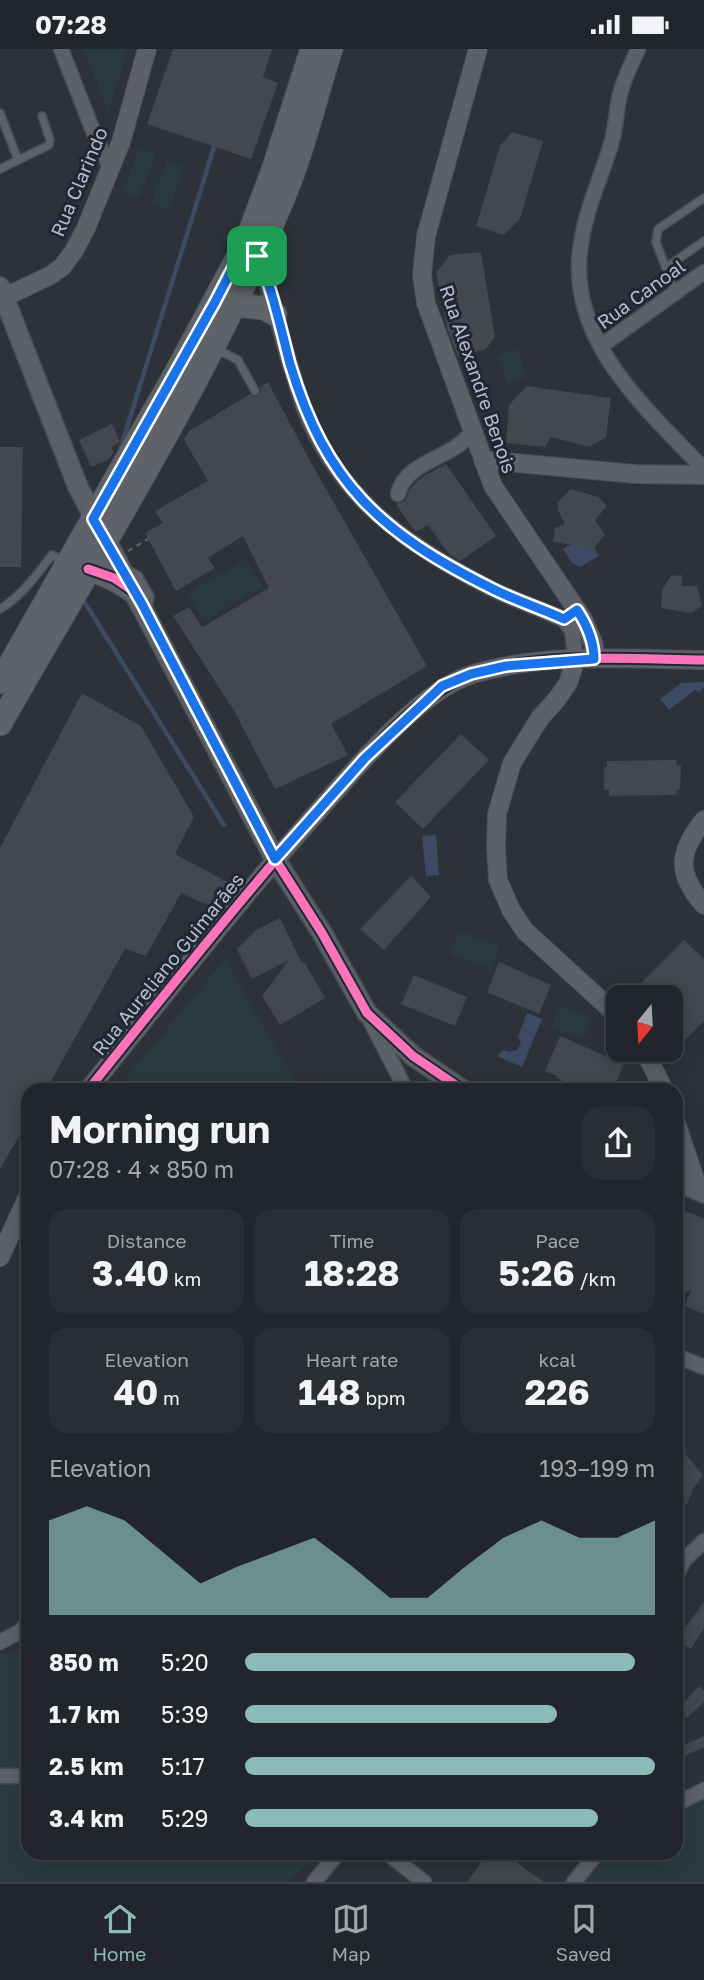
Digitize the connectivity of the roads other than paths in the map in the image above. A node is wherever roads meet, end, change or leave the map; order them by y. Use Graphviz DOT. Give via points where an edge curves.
graph roads {
  1 [pos="61,49"];
  2 [pos="147,49"];
  3 [pos="312,49"];
  4 [pos="331,49"];
  5 [pos="478,49"];
  6 [pos="638,49"];
  7 [pos="0,113"];
  8 [pos="42,116"];
  9 [pos="18,160"];
  10 [pos="111,168"];
  11 [pos="0,169"];
  12 [pos="704,198"];
  13 [pos="704,241"];
  14 [pos="252,248"];
  15 [pos="667,267"];
  16 [pos="704,272"];
  17 [pos="676,293"];
  18 [pos="4,305"];
  19 [pos="234,305"];
  20 [pos="275,314"];
  21 [pos="601,347"];
  22 [pos="218,350"];
  23 [pos="255,391"];
  24 [pos="473,432"];
  25 [pos="483,460"];
  26 [pos="704,470"];
  27 [pos="704,475"];
  28 [pos="398,494"];
  29 [pos="93,519"];
  30 [pos="117,555"];
  31 [pos="73,567"];
  32 [pos="141,602"];
  33 [pos="0,609"];
  34 [pos="570,615"];
  35 [pos="576,659"];
  36 [pos="594,659"];
  37 [pos="704,660"];
  38 [pos="0,682"];
  39 [pos="0,724"];
  40 [pos="704,820"];
  41 [pos="275,859"];
  42 [pos="704,905"];
  43 [pos="606,1005"];
  44 [pos="366,1013"];
  45 [pos="650,1062"];
  46 [pos="94,1083"];
  47 [pos="402,1083"];
  48 [pos="452,1083"];
  49 [pos="660,1083"];
  50 [pos="683,1142"];
  51 [pos="683,1184"];
  52 [pos="701,1192"];
  53 [pos="21,1209"];
  54 [pos="4,1239"];
  55 [pos="0,1257"];
  56 [pos="683,1359"];
  57 [pos="704,1367"];
  58 [pos="704,1541"];
  59 [pos="683,1562"];
  60 [pos="21,1630"];
  61 [pos="0,1642"];
  62 [pos="0,1776"];
  63 [pos="21,1776"];
  64 [pos="704,1790"];
  65 [pos="683,1800"];
  66 [pos="340,1860"];
  67 [pos="386,1860"];
  68 [pos="591,1860"];
  69 [pos="314,1882"];
  70 [pos="424,1882"];
  71 [pos="574,1882"];
  1 -- 10 [label="street"];
  2 -- 10 [label="street, Rua Clarindo"];
  3 -- 14 [label="main road"];
  4 -- 14 [label="main road" via="290,178"];
  5 -- 24 [label="street, Rua Alexandre Benois" via="432,210 422,267 426,303"];
  6 -- 21 [label="street" via="621,90 580,247 580,293"];
  7 -- 9 [label="lane"];
  8 -- 9 [label="lane" via="49,145"];
  9 -- 11 [label="lane"];
  10 -- 18 [label="street, Rua Clarindo" via="86,227 62,267"];
  12 -- 15 [label="lane" via="658,229 656,242"];
  13 -- 15 [label="lane"];
  14 -- 19 [label="main road"];
  14 -- 20 [label="street"];
  14 -- 29 [label="main road" via="215,302"];
  15 -- 17 [label="lane"];
  16 -- 17 [label="street, Rua Canoal"];
  17 -- 21 [label="street, Rua Canoal"];
  18 -- 29 [label="main road"];
  19 -- 20 [label="main road" via="264,308"];
  19 -- 30 [label="main road"];
  20 -- 34 [label="street" via="305,411 329,458 371,511 421,550 492,589"];
  21 -- 26 [label="street" via="644,408"];
  22 -- 23 [label="lane" via="238,360"];
  24 -- 25 [label="street, Rua Alexandre Benois"];
  24 -- 28 [label="street" via="410,473"];
  25 -- 27 [label="street" via="635,474"];
  25 -- 34 [label="street, Rua Alexandre Benois" via="498,497"];
  29 -- 30 [label="main road"];
  29 -- 31 [label="main road"];
  30 -- 31 [label="main road"];
  30 -- 32 [label="main road"];
  31 -- 32 [label="main road" via="114,578"];
  31 -- 33 [label="lane" via="52,555 41,572"];
  31 -- 38 [label="main road"];
  31 -- 39 [label="main road"];
  32 -- 41 [label="main road"];
  34 -- 35 [label="street"];
  34 -- 36 [label="street, Rua Alexandre Benois" via="589,629"];
  35 -- 36 [label="street, Rua Aureliano Guimarães"];
  35 -- 41 [label="street, Rua Aureliano Guimarães" via="506,666 442,686 365,758"];
  35 -- 43 [label="street" via="568,683 512,763 497,814 498,880 525,931"];
  36 -- 37 [label="street, Rua Aureliano Guimarães"];
  40 -- 42 [label="street" via="686,846 682,865 685,878"];
  41 -- 44 [label="main road"];
  41 -- 46 [label="street, Rua Aureliano Guimarães"];
  44 -- 47 [label="street"];
  44 -- 48 [label="main road" via="413,1056"];
  45 -- 49 [label="street"];
  50 -- 52 [label="street"];
  51 -- 52 [label="main road"];
  53 -- 54 [label="street"];
  54 -- 55 [label="street"];
  56 -- 57 [label="street"];
  58 -- 59 [label="street"];
  60 -- 61 [label="street"];
  62 -- 63 [label="street"];
  64 -- 65 [label="street"];
  66 -- 69 [label="street"];
  67 -- 70 [label="street"];
  68 -- 71 [label="street"];
}
